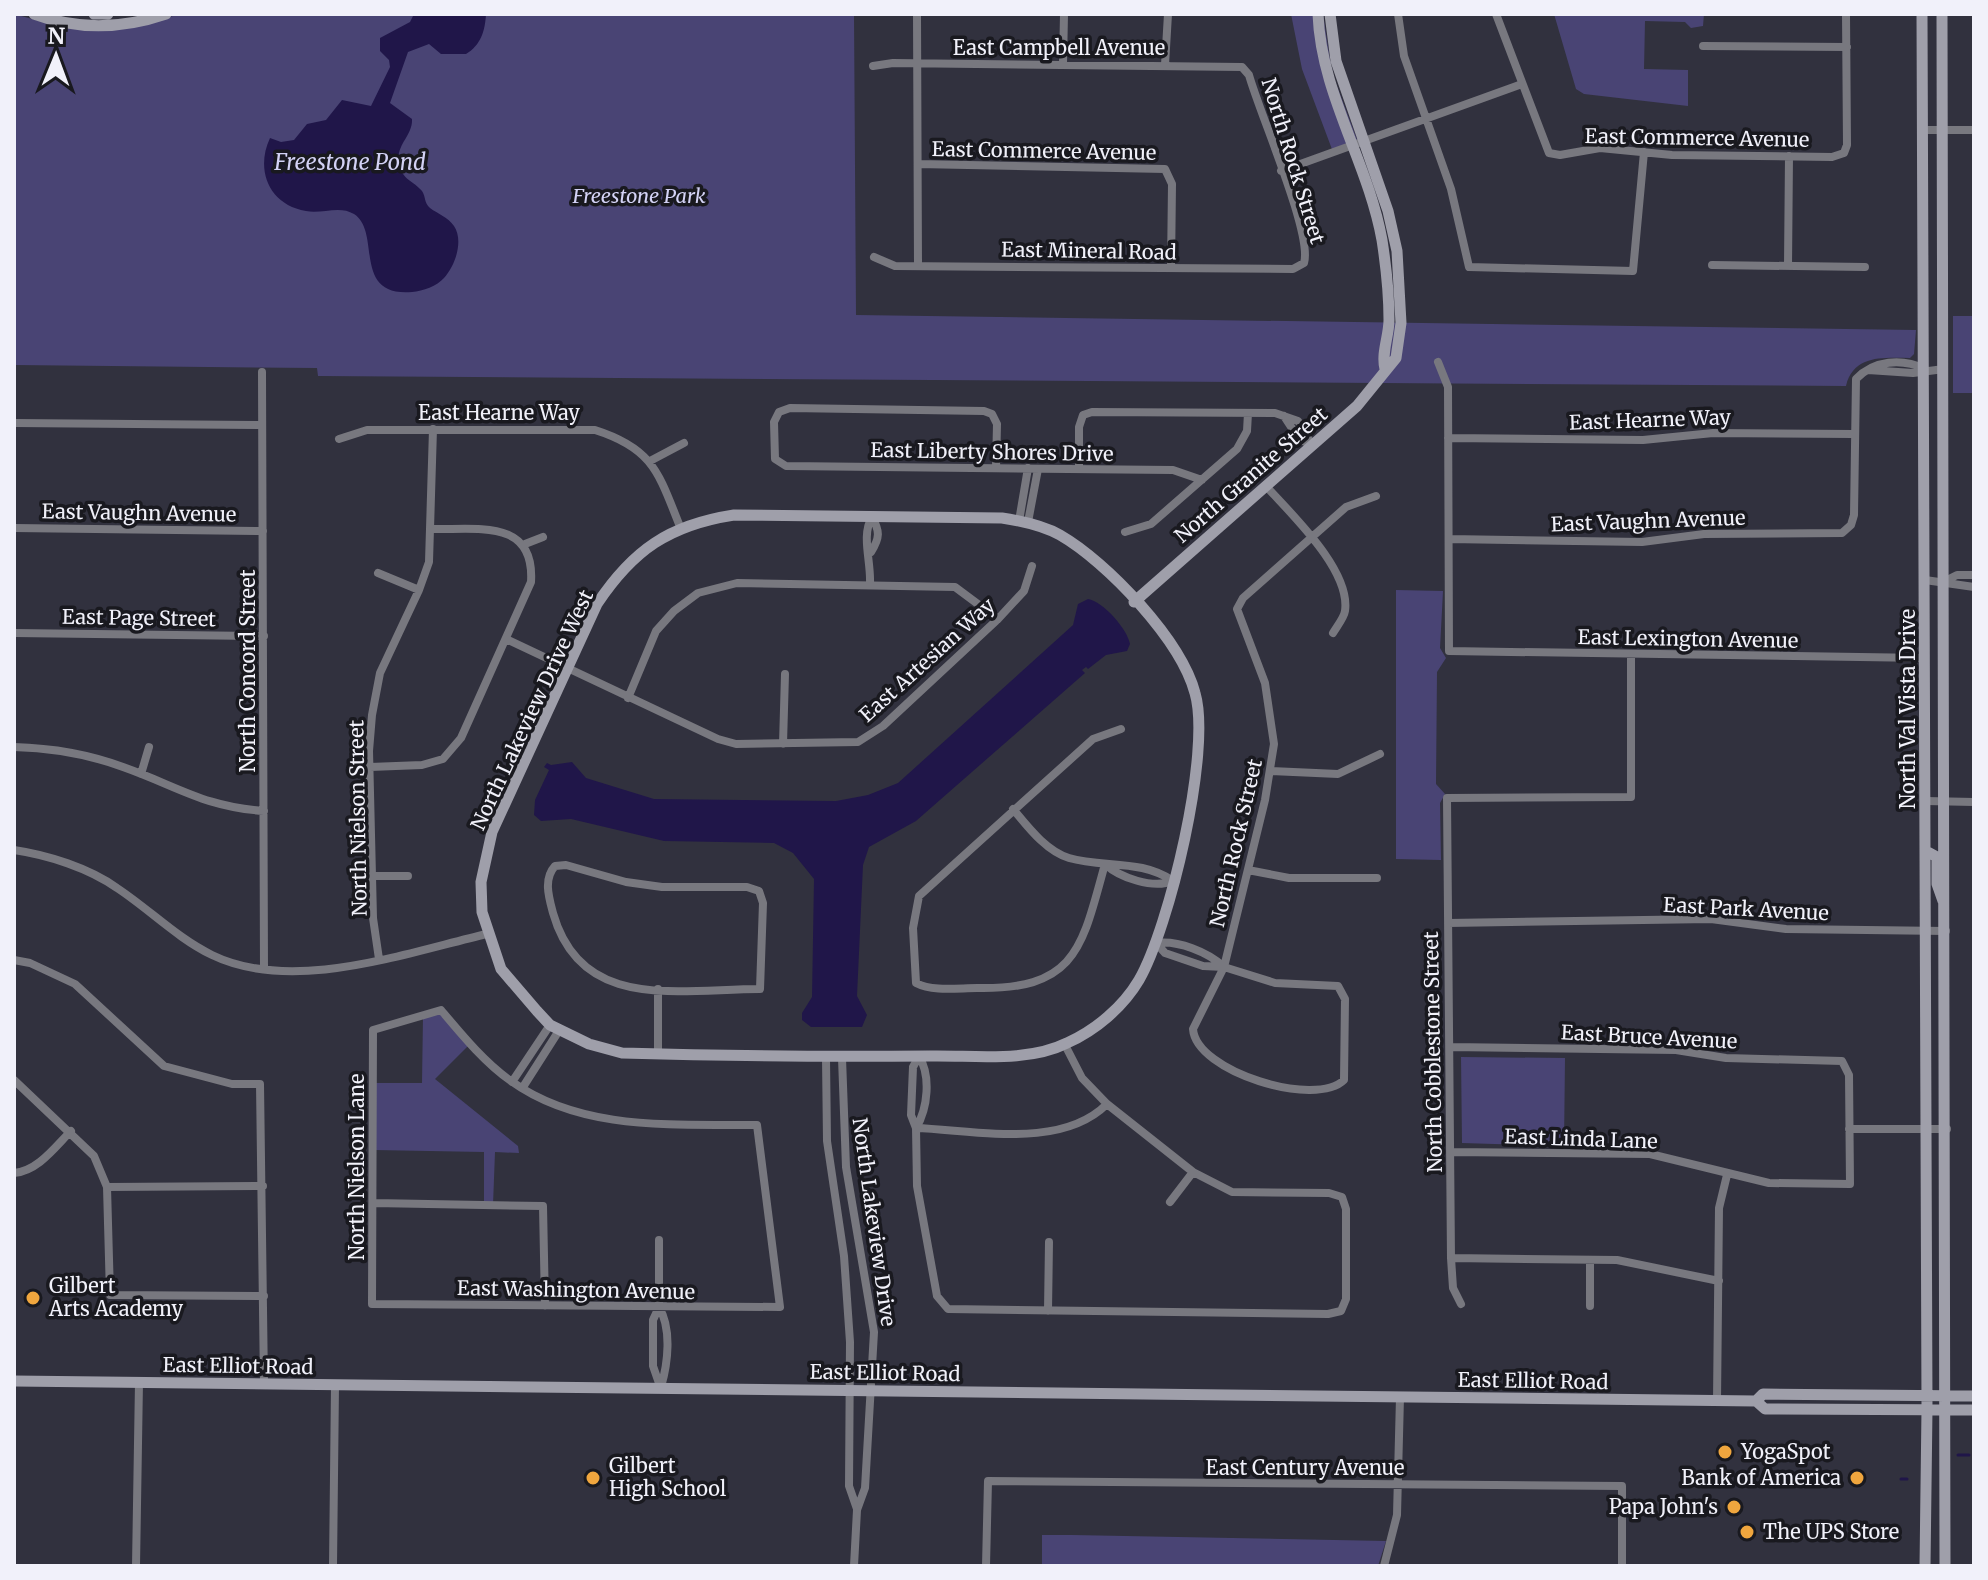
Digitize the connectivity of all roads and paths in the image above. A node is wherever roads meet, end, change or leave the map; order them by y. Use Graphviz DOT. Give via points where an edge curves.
graph roads {
  1 [pos="34,14"];
  2 [pos="94,14"];
  3 [pos="108,14"];
  4 [pos="166,14"];
  5 [pos="917,14"];
  6 [pos="1064,14"];
  7 [pos="1168,14"];
  8 [pos="1318,14"];
  9 [pos="1330,14"];
  10 [pos="1398,14"];
  11 [pos="1496,14"];
  12 [pos="1846,14"];
  13 [pos="1922,14"];
  14 [pos="1942,14"];
  15 [pos="1703,46"];
  16 [pos="1847,47"];
  17 [pos="917,63"];
  18 [pos="1063,64"];
  19 [pos="1165,65"];
  20 [pos="873,66"];
  21 [pos="1245,69"];
  22 [pos="1522,84"];
  23 [pos="1427,118"];
  24 [pos="1923,130"];
  25 [pos="1943,130"];
  26 [pos="1974,130"];
  27 [pos="1363,139"];
  28 [pos="1351,145"];
  29 [pos="1644,152"];
  30 [pos="1789,156"];
  31 [pos="918,164"];
  32 [pos="1281,171"];
  33 [pos="874,257"];
  34 [pos="1304,263"];
  35 [pos="1712,265"];
  36 [pos="918,266"];
  37 [pos="1788,266"];
  38 [pos="1865,267"];
  39 [pos="1171,268"];
  40 [pos="1395,322"];
  41 [pos="1438,362"];
  42 [pos="1925,369"];
  43 [pos="1944,369"];
  44 [pos="262,372"];
  45 [pos="1248,413"];
  46 [pos="14,423"];
  47 [pos="262,425"];
  48 [pos="433,429"];
  49 [pos="1853,434"];
  50 [pos="1448,438"];
  51 [pos="339,439"];
  52 [pos="684,443"];
  53 [pos="1312,445"];
  54 [pos="650,461"];
  55 [pos="996,468"];
  56 [pos="1033,468"];
  57 [pos="1079,469"];
  58 [pos="1202,480"];
  59 [pos="1266,486"];
  60 [pos="1376,496"];
  61 [pos="872,517"];
  62 [pos="1024,522"];
  63 [pos="14,528"];
  64 [pos="431,529"];
  65 [pos="681,529"];
  66 [pos="263,531"];
  67 [pos="1125,532"];
  68 [pos="543,537"];
  69 [pos="1311,538"];
  70 [pos="1449,539"];
  71 [pos="525,544"];
  72 [pos="1032,566"];
  73 [pos="378,573"];
  74 [pos="1974,575"];
  75 [pos="1925,580"];
  76 [pos="1945,581"];
  77 [pos="870,583"];
  78 [pos="1974,587"];
  79 [pos="419,590"];
  80 [pos="1134,602"];
  81 [pos="998,619"];
  82 [pos="14,633"];
  83 [pos="1333,633"];
  84 [pos="264,636"];
  85 [pos="506,639"];
  86 [pos="1631,655"];
  87 [pos="1925,658"];
  88 [pos="569,668"];
  89 [pos="785,674"];
  90 [pos="628,698"];
  91 [pos="1121,729"];
  92 [pos="783,744"];
  93 [pos="14,747"];
  94 [pos="149,747"];
  95 [pos="1380,754"];
  96 [pos="370,767"];
  97 [pos="1271,771"];
  98 [pos="141,774"];
  99 [pos="1926,801"];
  100 [pos="1946,801"];
  101 [pos="1974,802"];
  102 [pos="1013,809"];
  103 [pos="264,811"];
  104 [pos="14,850"];
  105 [pos="1926,851"];
  106 [pos="1105,864"];
  107 [pos="1248,870"];
  108 [pos="373,876"];
  109 [pos="408,876"];
  110 [pos="1377,878"];
  111 [pos="1173,881"];
  112 [pos="1946,909"];
  113 [pos="1448,923"];
  114 [pos="1926,931"];
  115 [pos="1946,931"];
  116 [pos="487,934"];
  117 [pos="1156,943"];
  118 [pos="379,959"];
  119 [pos="14,960"];
  120 [pos="1224,967"];
  121 [pos="264,969"];
  122 [pos="658,989"];
  123 [pos="555,1027"];
  124 [pos="1065,1045"];
  125 [pos="1450,1047"];
  126 [pos="658,1054"];
  127 [pos="919,1056"];
  128 [pos="835,1058"];
  129 [pos="14,1080"];
  130 [pos="512,1082"];
  131 [pos="523,1087"];
  132 [pos="1107,1104"];
  133 [pos="916,1128"];
  134 [pos="1849,1129"];
  135 [pos="1926,1129"];
  136 [pos="1947,1129"];
  137 [pos="71,1131"];
  138 [pos="1451,1152"];
  139 [pos="1193,1172"];
  140 [pos="14,1173"];
  141 [pos="1727,1175"];
  142 [pos="263,1186"];
  143 [pos="107,1187"];
  144 [pos="1170,1202"];
  145 [pos="374,1203"];
  146 [pos="659,1240"];
  147 [pos="1049,1242"];
  148 [pos="1451,1258"];
  149 [pos="1590,1260"];
  150 [pos="1719,1281"];
  151 [pos="264,1296"];
  152 [pos="372,1304"];
  153 [pos="1461,1304"];
  154 [pos="545,1306"];
  155 [pos="1590,1306"];
  156 [pos="659,1307"];
  157 [pos="1048,1311"];
  158 [pos="14,1381"];
  159 [pos="139,1382"];
  160 [pos="264,1384"];
  161 [pos="335,1385"];
  162 [pos="661,1389"];
  163 [pos="850,1390"];
  164 [pos="868,1390"];
  165 [pos="1850,1395"];
  166 [pos="1974,1396"];
  167 [pos="1400,1397"];
  168 [pos="1717,1401"];
  169 [pos="1756,1401"];
  170 [pos="1927,1403"];
  171 [pos="1947,1403"];
  172 [pos="1814,1409"];
  173 [pos="1974,1410"];
  174 [pos="1398,1484"];
  175 [pos="857,1510"];
  176 [pos="136,1566"];
  177 [pos="333,1566"];
  178 [pos="854,1566"];
  179 [pos="986,1566"];
  180 [pos="1384,1566"];
  181 [pos="1622,1566"];
  182 [pos="1925,1566"];
  183 [pos="1945,1566"];
  1 -- 4 [label="main road" via="94,26"];
  2 -- 3 [label="main road"];
  5 -- 17 [label="street"];
  6 -- 18 [label="street"];
  7 -- 19 [label="street"];
  8 -- 28 [label="main road" via="1326,69"];
  9 -- 27 [label="main road" via="1336,61"];
  10 -- 23 [label="street" via="1404,56"];
  11 -- 22 [label="street"];
  12 -- 16 [label="street"];
  13 -- 24 [label="main road, North Val Vista Drive"];
  14 -- 25 [label="main road, North Val Vista Drive"];
  15 -- 16 [label="street"];
  16 -- 30 [label="street, East Commerce Avenue" via="1844,153"];
  17 -- 18 [label="street, East Campbell Avenue"];
  17 -- 20 [label="street, East Campbell Avenue"];
  17 -- 31 [label="street"];
  18 -- 19 [label="street, East Campbell Avenue"];
  19 -- 21 [label="street, East Campbell Avenue"];
  21 -- 32 [label="street, North Rock Street"];
  22 -- 23 [label="street"];
  22 -- 29 [label="street, East Commerce Avenue" via="1549,153 1600,148"];
  23 -- 27 [label="street"];
  23 -- 29 [label="street" via="1469,267 1633,271"];
  24 -- 25 [label="street"];
  24 -- 42 [label="main road, North Val Vista Drive"];
  25 -- 26 [label="street"];
  25 -- 43 [label="main road, North Val Vista Drive"];
  27 -- 28 [label="street"];
  27 -- 40 [label="main road" via="1394,239"];
  28 -- 32 [label="street"];
  28 -- 40 [label="main road" via="1378,221"];
  29 -- 30 [label="street, East Commerce Avenue"];
  30 -- 37 [label="street"];
  31 -- 36 [label="street"];
  31 -- 39 [label="street, East Commerce Avenue" via="1156,166 1168,171 1172,184"];
  32 -- 34 [label="street, North Rock Street" via="1302,231"];
  33 -- 36 [label="street, East Mineral Road" via="889,265"];
  34 -- 39 [label="street, East Mineral Road" via="1293,269"];
  35 -- 37 [label="street"];
  36 -- 39 [label="street, East Mineral Road"];
  37 -- 38 [label="street"];
  40 -- 53 [label="main road, North Granite Street" via="1385,369 1363,399"];
  41 -- 50 [label="street" via="1448,383"];
  42 -- 43 [label="street"];
  42 -- 49 [label="street" via="1868,370 1856,379"];
  42 -- 75 [label="main road, North Val Vista Drive"];
  43 -- 76 [label="main road, North Val Vista Drive"];
  44 -- 47 [label="street, North Concord Street"];
  45 -- 53 [label="street" via="1298,421"];
  45 -- 57 [label="street" via="1087,413 1080,423"];
  45 -- 58 [label="street" via="1241,444"];
  46 -- 47 [label="street"];
  47 -- 66 [label="street, North Concord Street"];
  48 -- 51 [label="street, East Hearne Way" via="367,430"];
  48 -- 54 [label="street, East Hearne Way" via="595,430 625,439"];
  48 -- 64 [label="street, North Nielson Street"];
  49 -- 50 [label="street, East Hearne Way"];
  49 -- 70 [label="street, East Vaughn Avenue" via="1854,515 1847,530 1830,535 1704,534 1642,542"];
  50 -- 70 [label="street"];
  52 -- 54 [label="street"];
  53 -- 59 [label="main road, North Granite Street"];
  54 -- 65 [label="street, East Hearne Way"];
  55 -- 55 [label="street, East Liberty Shores Drive" via="996,421 984,411 790,408 779,412 774,422 779,464"];
  55 -- 56 [label="street, East Liberty Shores Drive"];
  56 -- 57 [label="street, East Liberty Shores Drive"];
  56 -- 62 [label="street"];
  57 -- 58 [label="street, East Liberty Shores Drive" via="1173,470"];
  58 -- 67 [label="street" via="1151,524"];
  59 -- 69 [label="street"];
  59 -- 80 [label="main road, North Granite Street"];
  60 -- 69 [label="street" via="1353,503"];
  61 -- 62 [label="main road, North Lakeview Drive West"];
  61 -- 65 [label="main road, North Lakeview Drive West" via="734,515"];
  61 -- 77 [label="street" via="879,540 871,552"];
  62 -- 80 [label="main road, North Lakeview Drive West" via="1058,534 1086,553"];
  63 -- 66 [label="street, East Vaughn Avenue"];
  64 -- 71 [label="street" via="502,531"];
  64 -- 79 [label="street, North Nielson Street" via="429,562"];
  65 -- 88 [label="main road, North Lakeview Drive West" via="639,552 616,575"];
  66 -- 84 [label="street, North Concord Street"];
  68 -- 71 [label="street"];
  69 -- 83 [label="street" via="1328,558 1343,592 1345,612"];
  69 -- 97 [label="street, North Rock Street" via="1237,609 1265,683 1274,744"];
  70 -- 86 [label="street, East Lexington Avenue" via="1449,651"];
  71 -- 85 [label="street" via="533,561 531,582"];
  72 -- 81 [label="street, East Artesian Way" via="1024,591"];
  73 -- 79 [label="street"];
  74 -- 76 [label="street"];
  75 -- 76 [label="street"];
  75 -- 87 [label="main road, North Val Vista Drive"];
  76 -- 78 [label="street"];
  76 -- 100 [label="main road, North Val Vista Drive"];
  77 -- 81 [label="street" via="955,587"];
  77 -- 90 [label="street" via="737,583 698,593 656,631"];
  79 -- 96 [label="street, North Nielson Street" via="380,673"];
  80 -- 111 [label="main road, North Lakeview Drive West" via="1169,642 1196,695 1198,764"];
  81 -- 92 [label="street, East Artesian Way" via="883,726 858,742"];
  82 -- 84 [label="street, East Page Street"];
  84 -- 103 [label="street, North Concord Street"];
  85 -- 88 [label="street, East Artesian Way"];
  85 -- 96 [label="street" via="461,738 443,759"];
  86 -- 87 [label="street, East Lexington Avenue"];
  86 -- 113 [label="street, North Cobblestone Street" via="1631,797 1447,798"];
  87 -- 99 [label="main road, North Val Vista Drive"];
  88 -- 90 [label="street, East Artesian Way"];
  88 -- 116 [label="main road, North Lakeview Drive West" via="492,832 481,882"];
  89 -- 92 [label="street"];
  90 -- 92 [label="street, East Artesian Way" via="718,739"];
  91 -- 102 [label="street" via="1093,739"];
  93 -- 98 [label="street" via="82,755"];
  94 -- 98 [label="street"];
  95 -- 97 [label="street" via="1338,774"];
  96 -- 108 [label="street, North Nielson Street"];
  97 -- 107 [label="street, North Rock Street"];
  98 -- 103 [label="street" via="207,803"];
  99 -- 100 [label="street"];
  99 -- 105 [label="main road, North Val Vista Drive"];
  100 -- 101 [label="street"];
  100 -- 112 [label="main road, North Val Vista Drive"];
  102 -- 106 [label="street" via="1035,836 1067,857"];
  102 -- 106 [label="street" via="919,896 913,928 916,983 998,988 1032,984 1053,973 1084,939"];
  103 -- 121 [label="street, North Concord Street"];
  104 -- 121 [label="street" via="67,864 114,885 214,956"];
  105 -- 112 [label="main road" via="1935,853 1937,884"];
  105 -- 114 [label="main road, North Val Vista Drive"];
  106 -- 111 [label="street" via="1119,863"];
  107 -- 110 [label="street" via="1289,878"];
  107 -- 120 [label="street, North Rock Street"];
  108 -- 109 [label="street"];
  108 -- 118 [label="street, North Nielson Street"];
  111 -- 117 [label="main road, North Lakeview Drive West"];
  112 -- 115 [label="main road, North Val Vista Drive"];
  113 -- 114 [label="street, East Park Avenue" via="1711,919 1786,929"];
  113 -- 125 [label="street, North Cobblestone Street"];
  114 -- 115 [label="street, East Park Avenue"];
  114 -- 135 [label="main road, North Val Vista Drive"];
  115 -- 136 [label="main road, North Val Vista Drive"];
  116 -- 118 [label="street"];
  116 -- 123 [label="main road, North Lakeview Drive West" via="501,969"];
  117 -- 120 [label="street" via="1178,958"];
  117 -- 124 [label="main road, North Lakeview Drive West" via="1124,1001"];
  118 -- 121 [label="street" via="349,968"];
  119 -- 142 [label="street" via="75,984 164,1066 232,1084 260,1084"];
  120 -- 120 [label="street, North Rock Street" via="1275,983 1341,988 1341,1083 1257,1083 1199,1045 1193,1033"];
  122 -- 122 [label="street" via="622,987 583,968 560,936 548,897 555,866 662,887 759,891 760,989"];
  122 -- 126 [label="street"];
  123 -- 126 [label="main road, North Lakeview Drive West" via="622,1053"];
  123 -- 130 [label="street"];
  123 -- 131 [label="street"];
  124 -- 127 [label="main road, North Lakeview Drive West" via="1023,1055"];
  124 -- 132 [label="street" via="1082,1078"];
  125 -- 134 [label="street, East Bruce Avenue" via="1676,1050 1726,1058 1834,1059 1846,1063"];
  125 -- 138 [label="street, North Cobblestone Street"];
  126 -- 128 [label="main road, North Lakeview Drive West"];
  127 -- 128 [label="main road, North Lakeview Drive West"];
  127 -- 133 [label="street" via="913,1067 911,1115"];
  128 -- 163 [label="street, North Lakeview Drive" via="827,1141 846,1275"];
  128 -- 164 [label="street, North Lakeview Drive" via="846,1167 874,1321 874,1373"];
  129 -- 137 [label="street"];
  130 -- 131 [label="street"];
  130 -- 145 [label="street, North Nielson Lane" via="441,1010 373,1030"];
  131 -- 156 [label="street, East Washington Avenue" via="605,1120 757,1125 780,1307"];
  132 -- 133 [label="street" via="1070,1128 1027,1133"];
  132 -- 139 [label="street"];
  133 -- 157 [label="street" via="917,1186 943,1306"];
  134 -- 135 [label="street"];
  134 -- 141 [label="street, East Linda Lane" via="1850,1184 1769,1183"];
  135 -- 136 [label="street"];
  135 -- 170 [label="main road, North Val Vista Drive"];
  136 -- 171 [label="main road, North Val Vista Drive"];
  137 -- 140 [label="street" via="44,1159"];
  137 -- 143 [label="street" via="94,1156"];
  138 -- 141 [label="street, East Linda Lane" via="1650,1154"];
  138 -- 148 [label="street, North Cobblestone Street"];
  139 -- 144 [label="street"];
  139 -- 157 [label="street" via="1232,1192 1342,1197 1346,1299 1341,1311"];
  141 -- 150 [label="street" via="1719,1208"];
  142 -- 143 [label="street"];
  142 -- 151 [label="street"];
  143 -- 151 [label="street" via="110,1295"];
  145 -- 152 [label="street, North Nielson Lane"];
  145 -- 154 [label="street" via="543,1206"];
  146 -- 156 [label="street"];
  147 -- 157 [label="street"];
  148 -- 149 [label="street"];
  148 -- 153 [label="street, North Cobblestone Street" via="1453,1288"];
  149 -- 150 [label="street" via="1617,1260"];
  149 -- 155 [label="street"];
  150 -- 168 [label="street"];
  151 -- 160 [label="street"];
  152 -- 154 [label="street, East Washington Avenue"];
  154 -- 156 [label="street, East Washington Avenue"];
  156 -- 162 [label="street" via="667,1319"];
  158 -- 159 [label="main road, East Elliot Road"];
  159 -- 160 [label="main road, East Elliot Road"];
  159 -- 176 [label="street"];
  160 -- 161 [label="main road, East Elliot Road"];
  161 -- 162 [label="main road, East Elliot Road"];
  161 -- 177 [label="street"];
  162 -- 163 [label="main road, East Elliot Road"];
  163 -- 164 [label="main road, East Elliot Road"];
  163 -- 175 [label="street, North Lakeview Drive" via="849,1486"];
  164 -- 167 [label="main road, East Elliot Road"];
  164 -- 175 [label="street, North Lakeview Drive" via="865,1488"];
  165 -- 169 [label="main road, East Elliot Road" via="1763,1394"];
  165 -- 170 [label="main road, East Elliot Road"];
  165 -- 172 [label="main road"];
  166 -- 171 [label="main road, East Elliot Road"];
  167 -- 168 [label="main road, East Elliot Road"];
  167 -- 174 [label="street"];
  168 -- 169 [label="main road, East Elliot Road"];
  169 -- 172 [label="main road, East Elliot Road" via="1765,1409"];
  170 -- 171 [label="main road, East Elliot Road"];
  170 -- 172 [label="main road, East Elliot Road"];
  170 -- 182 [label="main road, North Val Vista Drive"];
  171 -- 173 [label="main road, East Elliot Road"];
  171 -- 183 [label="main road, North Val Vista Drive"];
  174 -- 179 [label="street, East Century Avenue" via="988,1481"];
  174 -- 180 [label="street" via="1397,1515"];
  174 -- 181 [label="street, East Century Avenue" via="1622,1486"];
  175 -- 178 [label="street"];
}
